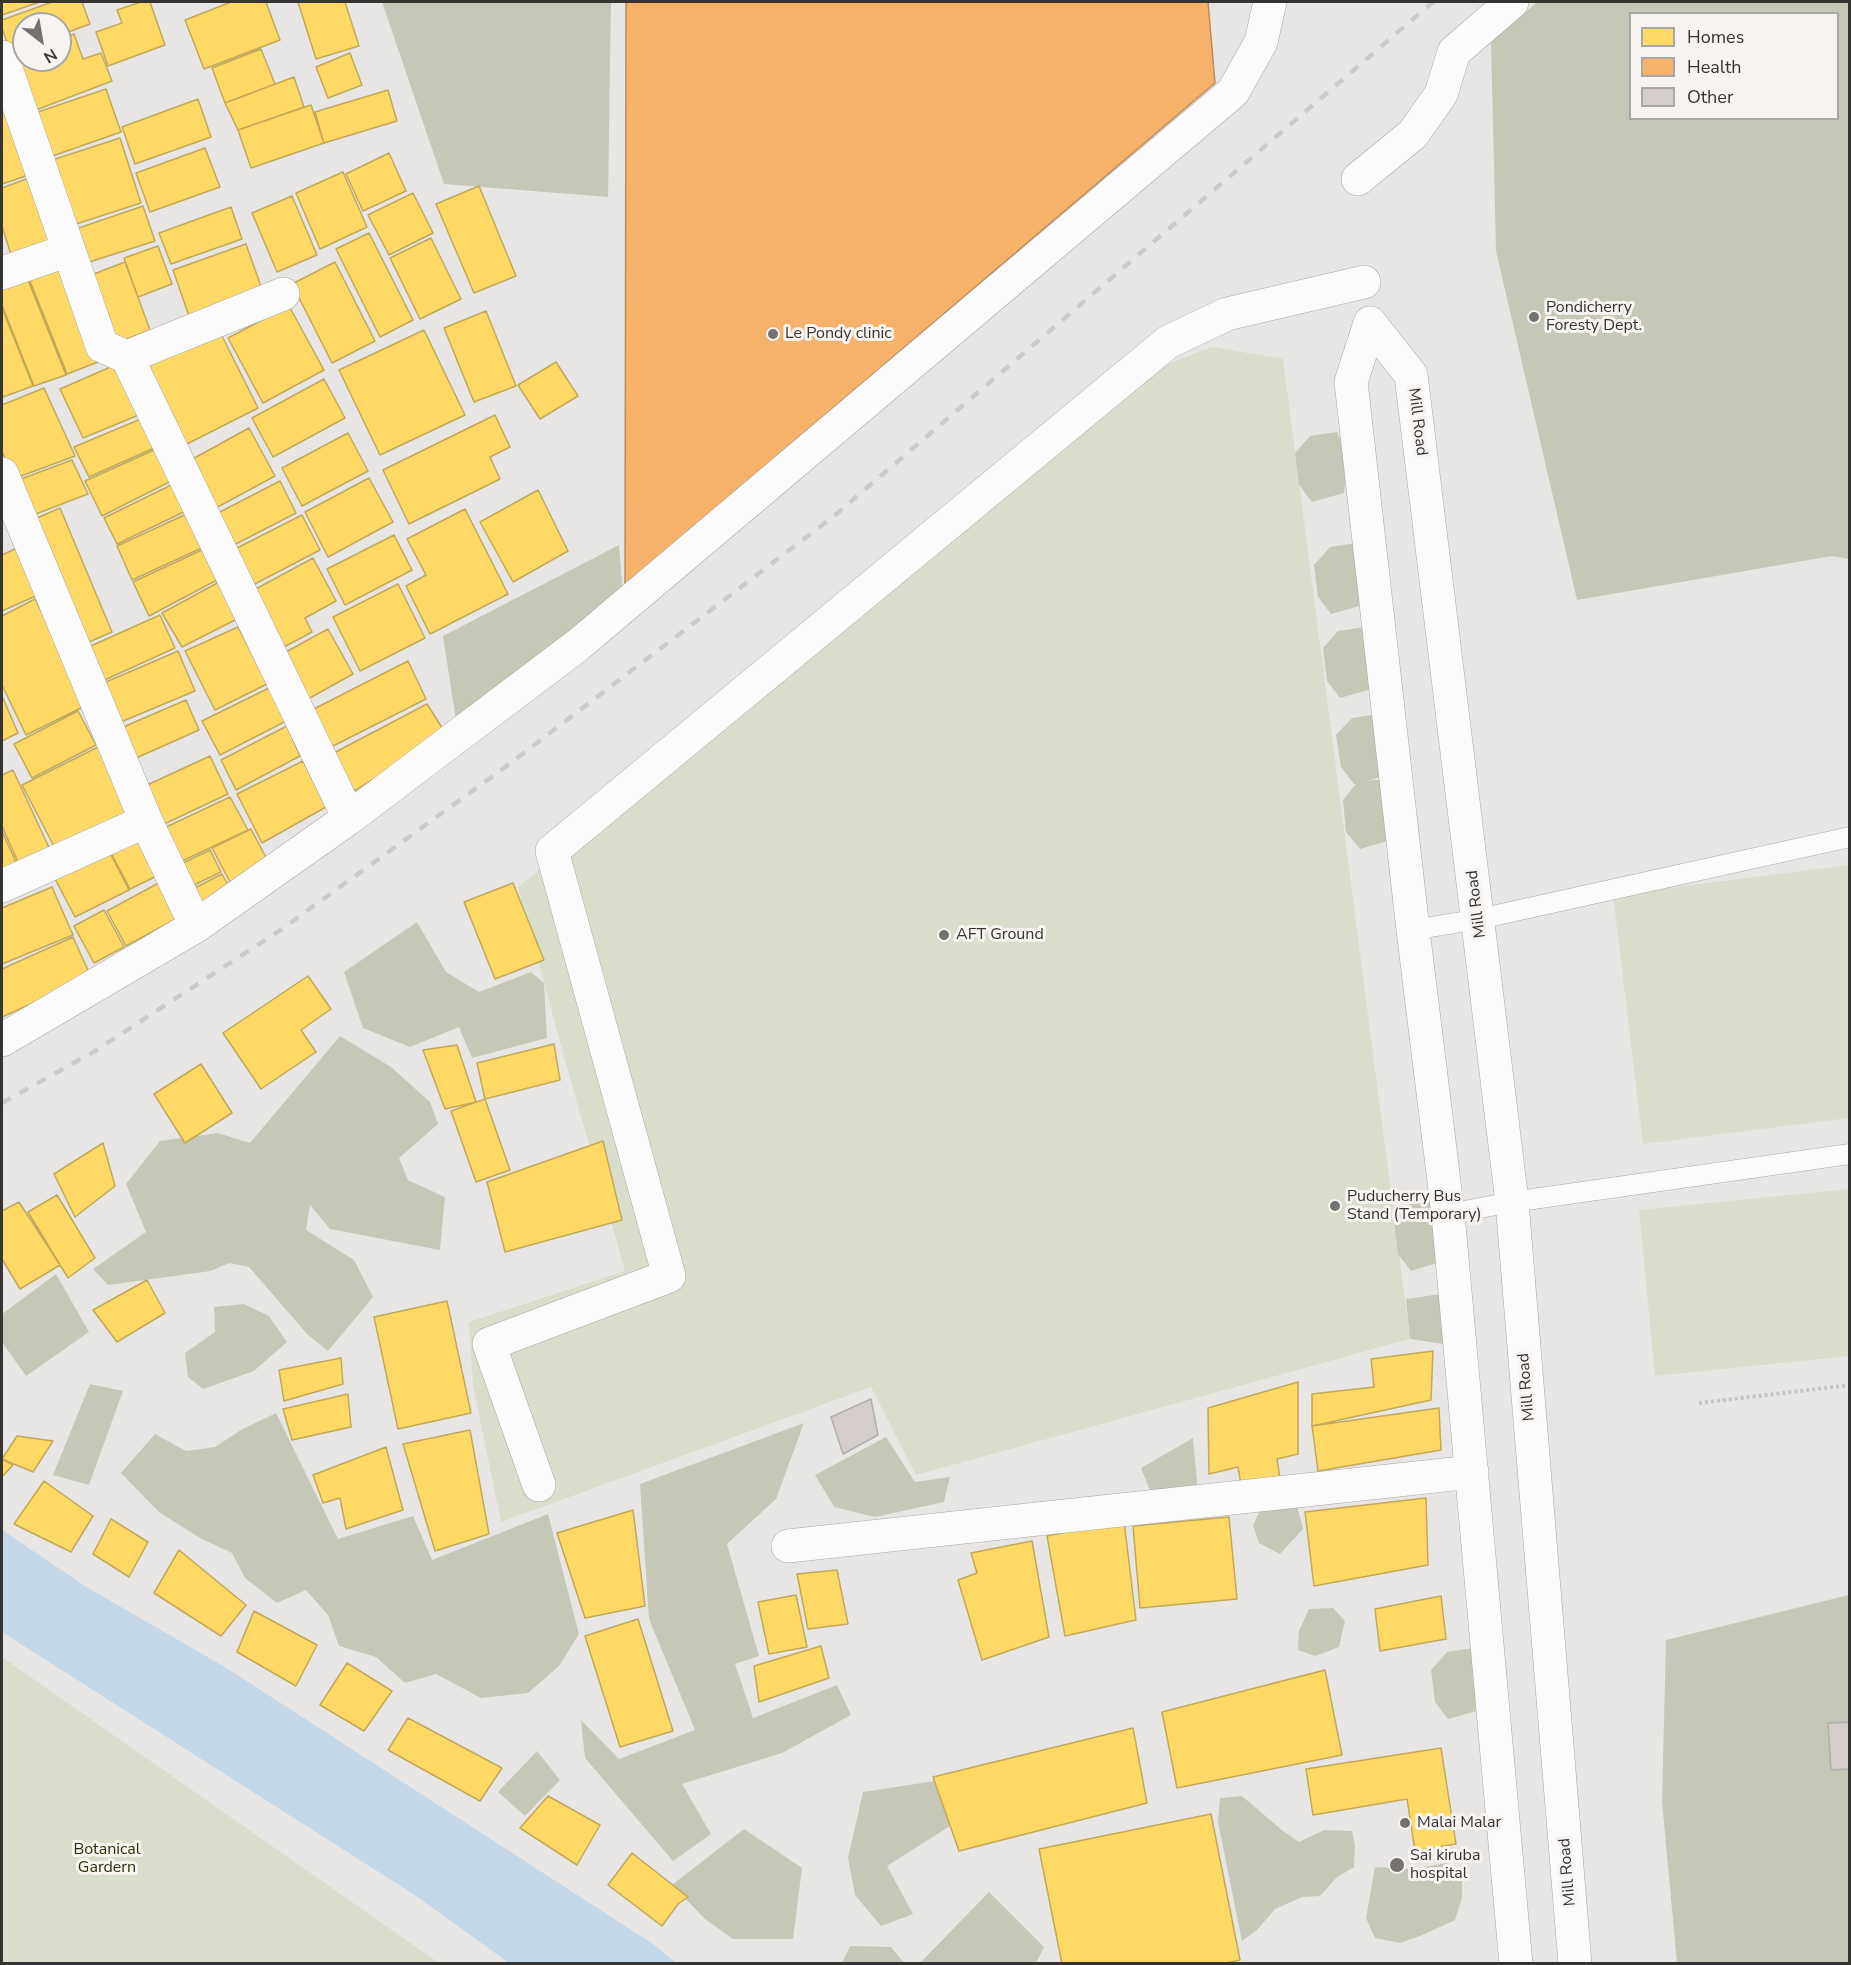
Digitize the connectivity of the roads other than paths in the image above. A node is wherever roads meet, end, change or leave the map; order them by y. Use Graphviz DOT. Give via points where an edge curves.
graph roads {
  1 [pos="1270,2"];
  2 [pos="1512,2"];
  3 [pos="2,57"];
  4 [pos="1358,179"];
  5 [pos="69,250"];
  6 [pos="2,273"];
  7 [pos="1364,282"];
  8 [pos="283,294"];
  9 [pos="127,357"];
  10 [pos="2,474"];
  11 [pos="350,818"];
  12 [pos="146,821"];
  13 [pos="1850,837"];
  14 [pos="2,886"];
  15 [pos="1479,919"];
  16 [pos="196,926"];
  17 [pos="1413,930"];
  18 [pos="2,1040"];
  19 [pos="1850,1154"];
  20 [pos="1512,1202"];
  21 [pos="1448,1214"];
  22 [pos="1472,1472"];
  23 [pos="539,1485"];
  24 [pos="788,1545"];
  25 [pos="1516,1964"];
  26 [pos="1575,1964"];
  1 -- 11 [label="street" via="1261,42 1233,92 578,645"];
  2 -- 4 [label="street" via="1454,52 1441,94 1413,134"];
  3 -- 5 [label="street"];
  5 -- 6 [label="street"];
  5 -- 9 [label="street" via="102,346"];
  7 -- 23 [label="street" via="1227,314 1168,342 552,850 669,1276 489,1344"];
  8 -- 9 [label="street"];
  9 -- 11 [label="street"];
  10 -- 12 [label="street"];
  11 -- 16 [label="street"];
  12 -- 14 [label="street"];
  12 -- 16 [label="street"];
  13 -- 15 [label="lane"];
  15 -- 17 [label="lane"];
  15 -- 17 [label="street, Mill Road" via="1411,375 1370,323 1351,382"];
  15 -- 20 [label="street, Mill Road"];
  16 -- 18 [label="street"];
  17 -- 21 [label="street, Mill Road"];
  19 -- 20 [label="lane"];
  20 -- 21 [label="lane"];
  20 -- 26 [label="street, Mill Road"];
  21 -- 22 [label="street, Mill Road"];
  22 -- 24 [label="street"];
  22 -- 25 [label="street, Mill Road"];
}
